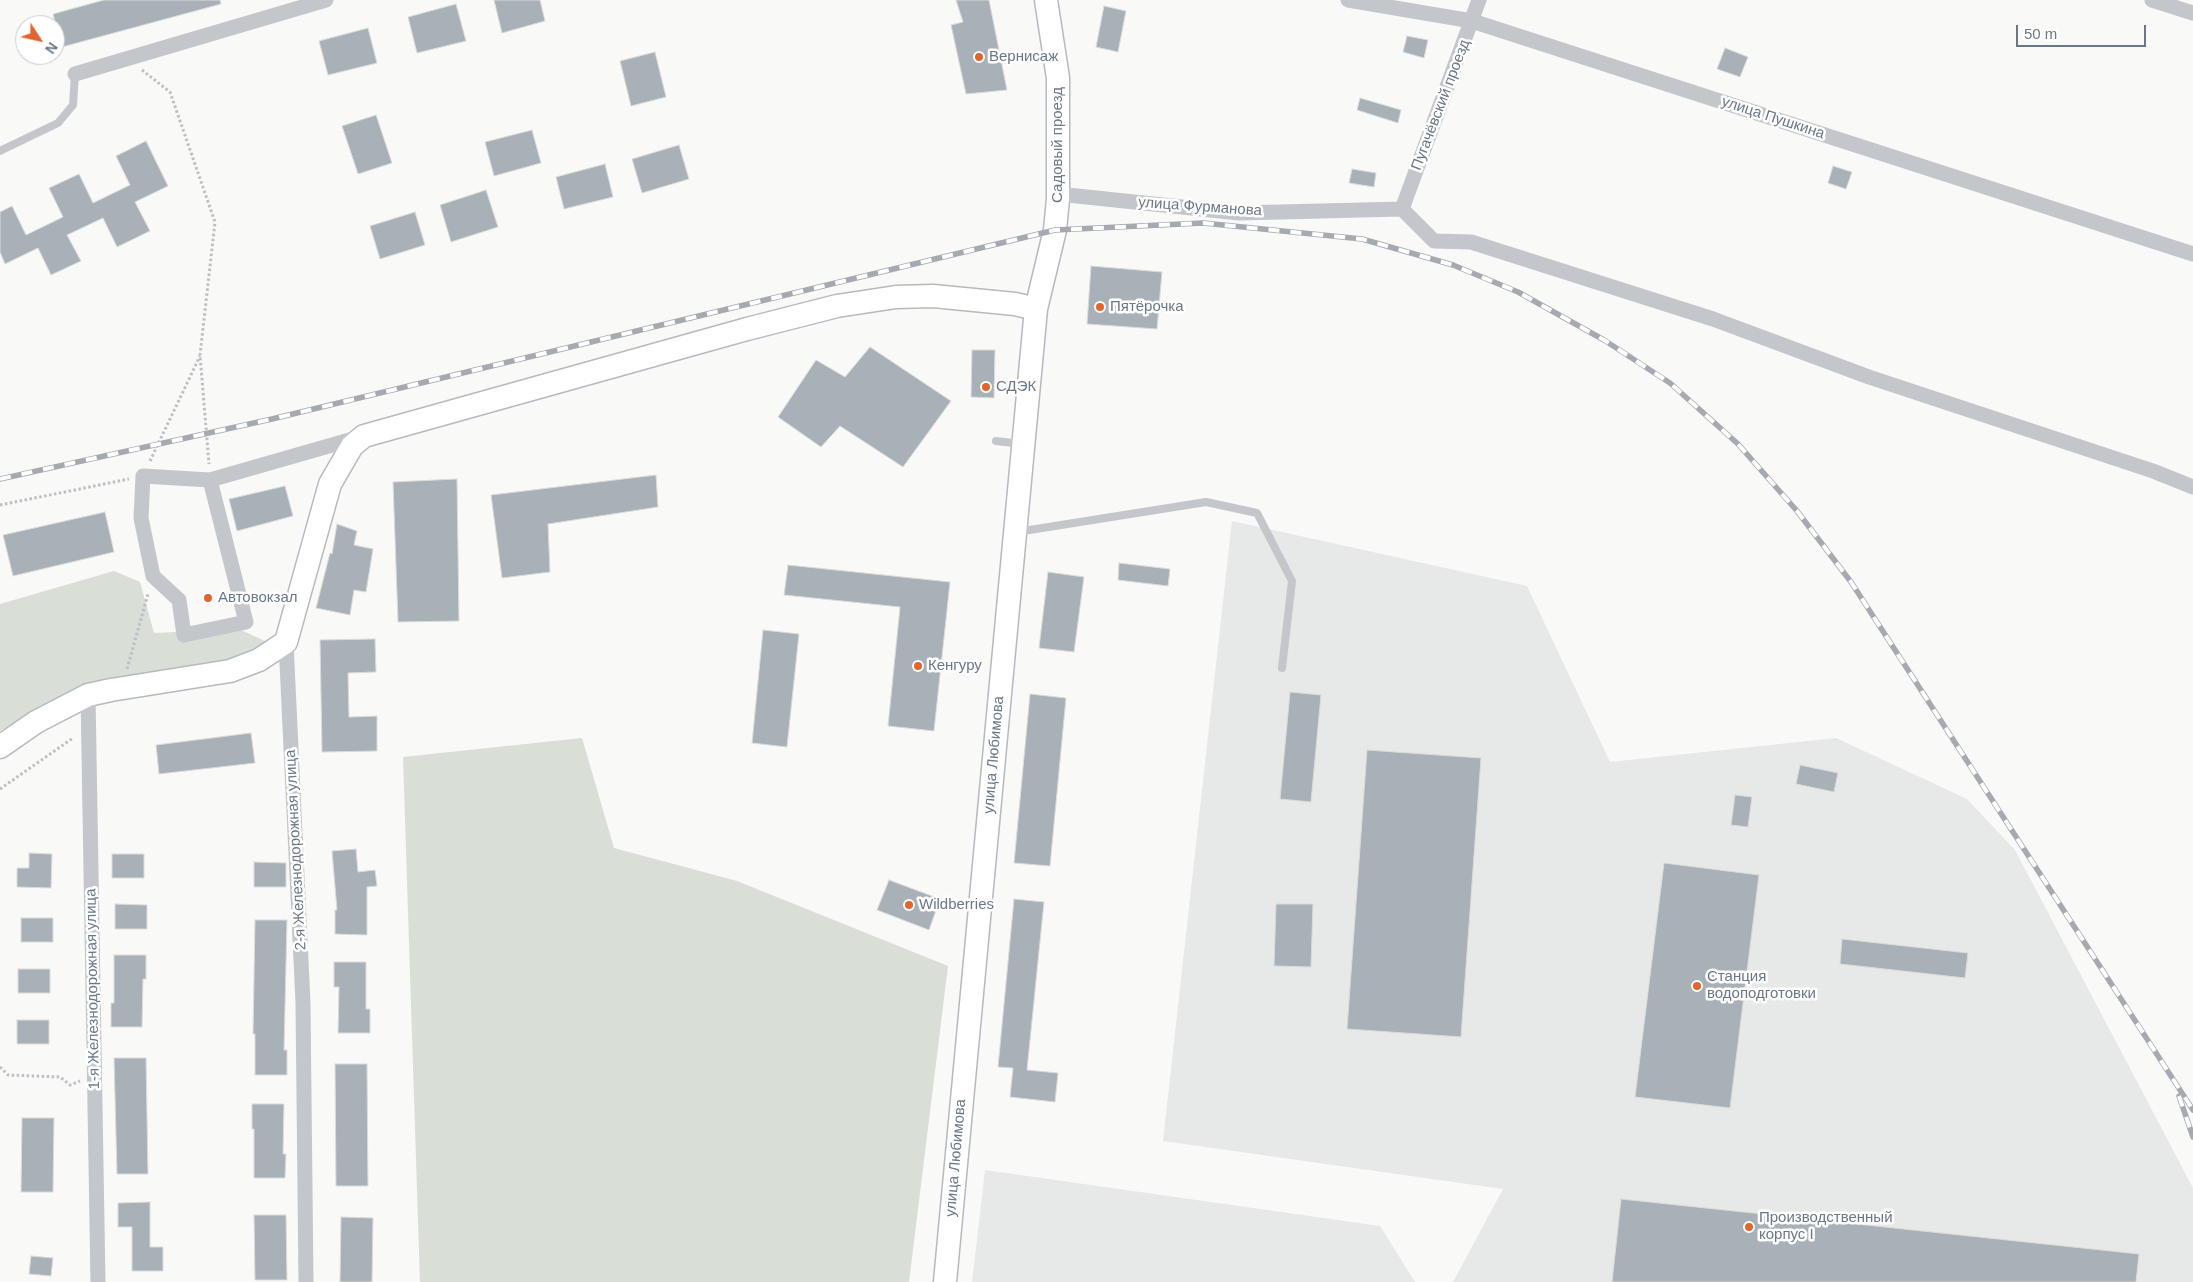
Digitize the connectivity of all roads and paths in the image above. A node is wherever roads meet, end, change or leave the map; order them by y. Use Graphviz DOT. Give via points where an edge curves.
graph roads {
  1 [pos="326,0"];
  2 [pos="1046,0"];
  3 [pos="1348,0"];
  4 [pos="1479,0"];
  5 [pos="2152,0"];
  6 [pos="2193,13"];
  7 [pos="1472,21"];
  8 [pos="128,59"];
  9 [pos="75,74"];
  10 [pos="0,151"];
  11 [pos="1058,194"];
  12 [pos="1402,209"];
  13 [pos="1055,230"];
  14 [pos="2193,254"];
  15 [pos="1036,309"];
  16 [pos="200,355"];
  17 [pos="364,436"];
  18 [pos="996,441"];
  19 [pos="1024,445"];
  20 [pos="143,476"];
  21 [pos="210,480"];
  22 [pos="2193,487"];
  23 [pos="0,505"];
  24 [pos="1016,532"];
  25 [pos="153,576"];
  26 [pos="286,642"];
  27 [pos="1282,668"];
  28 [pos="122,688"];
  29 [pos="88,696"];
  30 [pos="88,728"];
  31 [pos="0,747"];
  32 [pos="0,789"];
  33 [pos="0,1067"];
  34 [pos="94,1076"];
  35 [pos="98,1282"];
  36 [pos="306,1282"];
  37 [pos="945,1282"];
  1 -- 8 [label="street"];
  2 -- 11 [label="main road, Садовый проезд" via="1058,78"];
  3 -- 7 [label="street, улица Пушкина"];
  4 -- 7 [label="street, Пугачёвский проезд"];
  5 -- 6 [label="street"];
  7 -- 12 [label="street, Пугачёвский проезд"];
  7 -- 14 [label="street, улица Пушкина"];
  8 -- 9 [label="street"];
  8 -- 16 [label="path" via="170,92 215,222"];
  9 -- 10 [label="lane" via="73,105 58,123"];
  11 -- 12 [label="street, улица Фурманова" via="1239,213"];
  11 -- 13 [label="main road, Садовый проезд"];
  12 -- 22 [label="street" via="1434,241 1471,242 1704,316 1869,377"];
  13 -- 15 [label="main road, улица Любимова"];
  15 -- 17 [label="main road" via="1007,302 933,296 896,297 837,306"];
  15 -- 19 [label="main road, улица Любимова"];
  16 -- 20 [label="path"];
  16 -- 21 [label="path"];
  17 -- 21 [label="street"];
  17 -- 26 [label="main road, 2-я Железнодорожная улица" via="352,446 330,484"];
  18 -- 19 [label="lane"];
  19 -- 24 [label="main road, улица Любимова"];
  20 -- 21 [label="street"];
  20 -- 23 [label="path"];
  20 -- 25 [label="street" via="141,518"];
  21 -- 25 [label="street" via="246,622 184,635 179,600"];
  24 -- 27 [label="lane" via="1206,502 1257,513 1292,581"];
  24 -- 37 [label="main road, улица Любимова"];
  25 -- 28 [label="path"];
  26 -- 28 [label="main road" via="259,660 230,672"];
  26 -- 36 [label="street, 2-я Железнодорожная улица" via="303,1003"];
  28 -- 29 [label="main road"];
  29 -- 30 [label="street, 1-я Железнодорожная улица"];
  29 -- 31 [label="main road" via="36,722"];
  30 -- 32 [label="path"];
  30 -- 34 [label="street, 1-я Железнодорожная улица"];
  33 -- 34 [label="path" via="8,1075 60,1077 70,1085"];
  34 -- 35 [label="street, 1-я Железнодорожная улица"];
}
